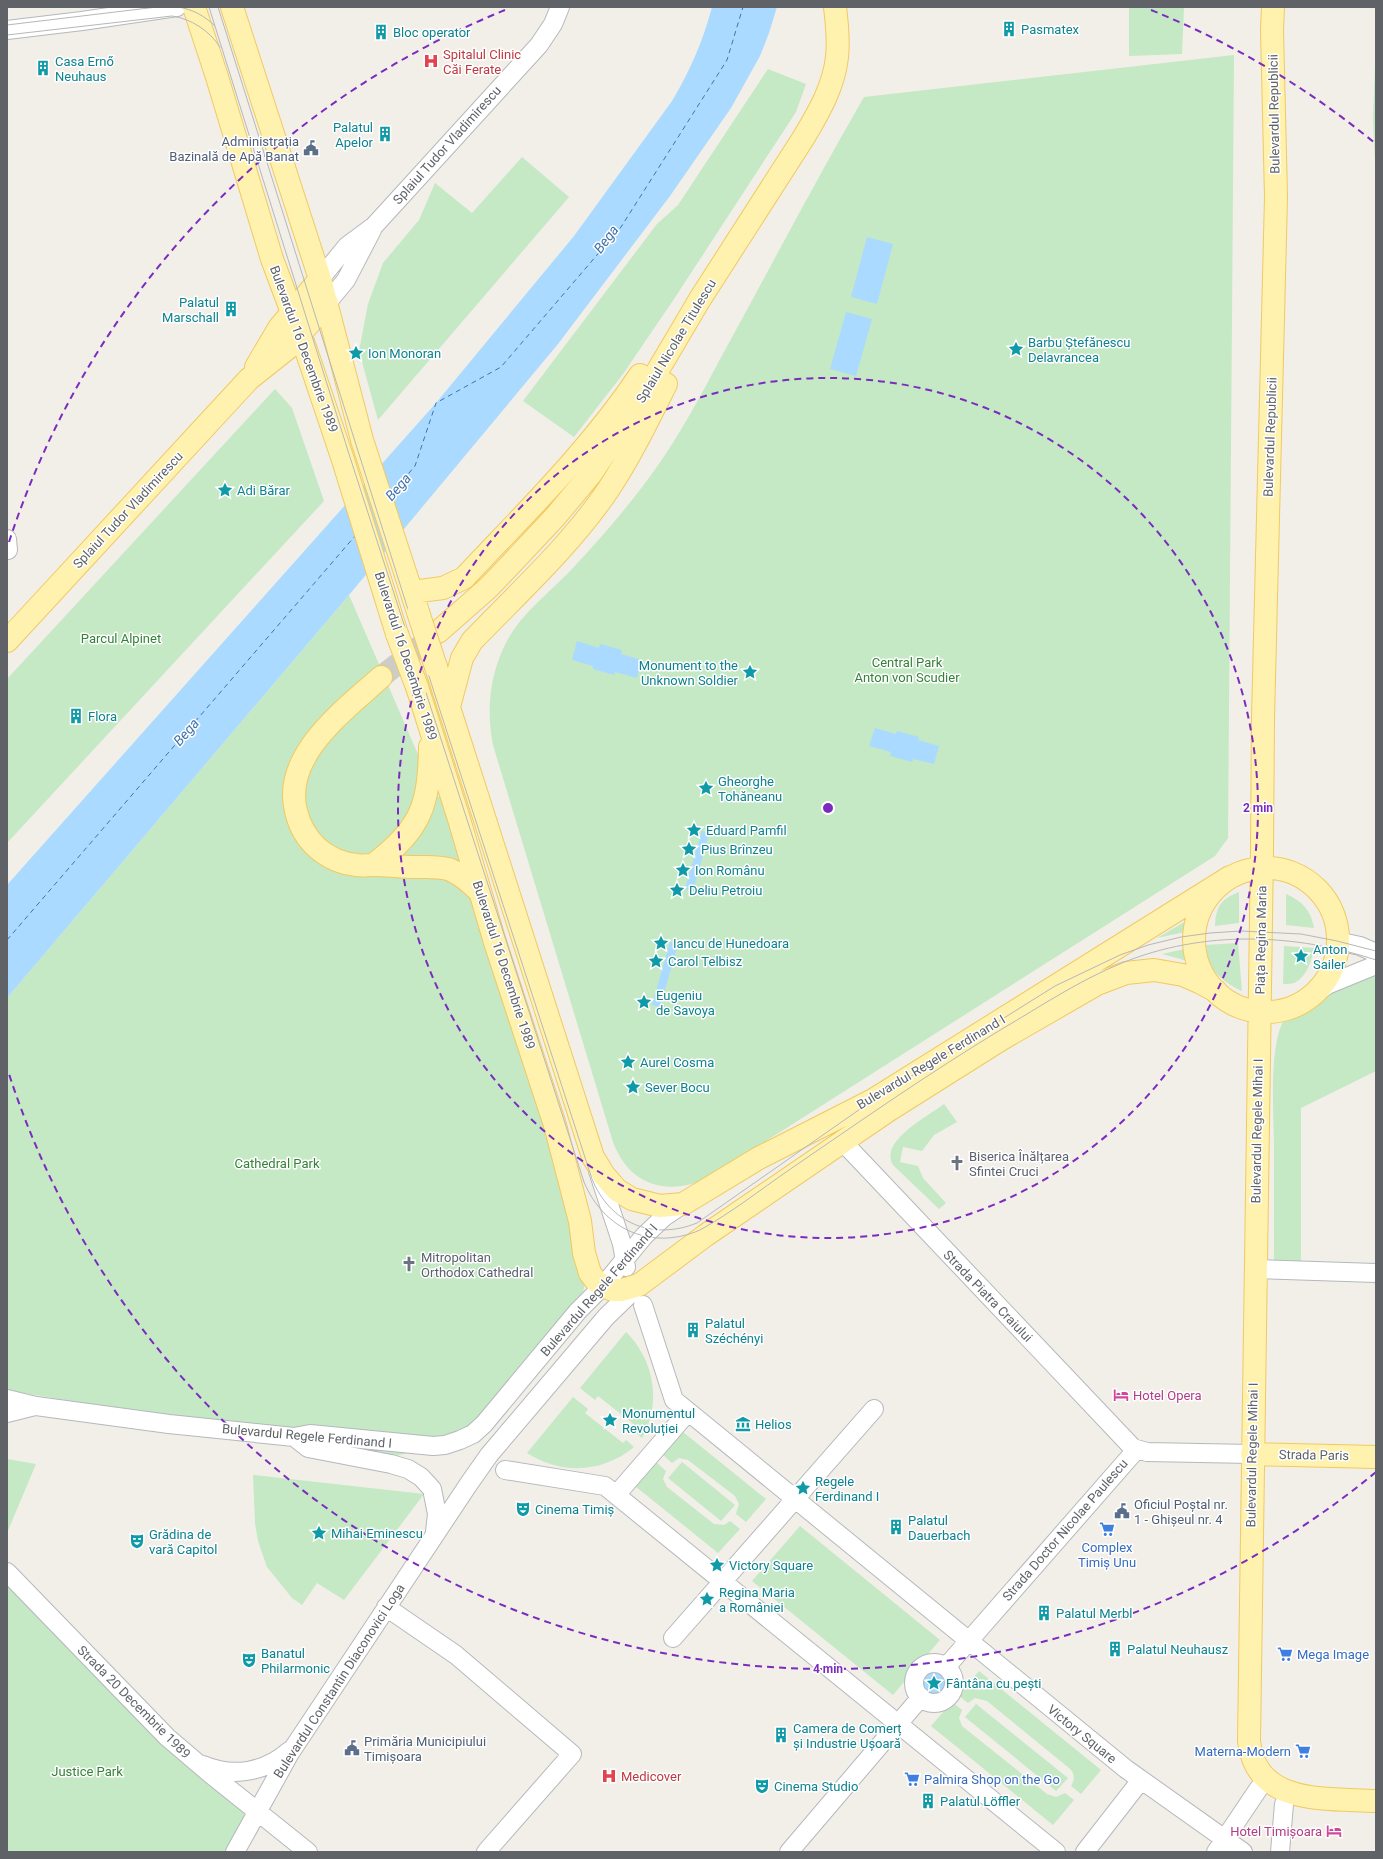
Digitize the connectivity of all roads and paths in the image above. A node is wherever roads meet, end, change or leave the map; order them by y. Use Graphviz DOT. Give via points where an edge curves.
graph roads {
  1 [pos="177,7"];
  2 [pos="194,7"];
  3 [pos="232,7"];
  4 [pos="560,7"];
  5 [pos="835,7"];
  6 [pos="1273,7"];
  7 [pos="1283,7"];
  8 [pos="7,30"];
  9 [pos="1272,30"];
  10 [pos="374,226"];
  11 [pos="320,278"];
  12 [pos="700,299"];
  13 [pos="327,303"];
  14 [pos="292,312"];
  15 [pos="300,336"];
  16 [pos="249,379"];
  17 [pos="413,594"];
  18 [pos="438,632"];
  19 [pos="7,641"];
  20 [pos="381,678"];
  21 [pos="448,707"];
  22 [pos="431,732"];
  23 [pos="372,865"];
  24 [pos="1262,868"];
  25 [pos="1230,877"];
  26 [pos="480,892"];
  27 [pos="1337,941"];
  28 [pos="1376,953"];
  29 [pos="1376,964"];
  30 [pos="1216,991"];
  31 [pos="1308,998"];
  32 [pos="1259,1011"];
  33 [pos="842,1141"];
  34 [pos="593,1157"];
  35 [pos="683,1204"];
  36 [pos="584,1253"];
  37 [pos="625,1258"];
  38 [pos="1255,1269"];
  39 [pos="1376,1273"];
  40 [pos="627,1292"];
  41 [pos="578,1311"];
  42 [pos="7,1399"];
  43 [pos="36,1406"];
  44 [pos="874,1408"];
  45 [pos="688,1412"];
  46 [pos="7,1413"];
  47 [pos="294,1437"];
  48 [pos="1136,1450"];
  49 [pos="1252,1454"];
  50 [pos="1376,1456"];
  51 [pos="506,1470"];
  52 [pos="799,1493"];
  53 [pos="616,1495"];
  54 [pos="435,1533"];
  55 [pos="7,1572"];
  56 [pos="722,1581"];
  57 [pos="386,1607"];
  58 [pos="673,1638"];
  59 [pos="969,1641"];
  60 [pos="946,1667"];
  61 [pos="921,1697"];
  62 [pos="899,1724"];
  63 [pos="301,1736"];
  64 [pos="182,1750"];
  65 [pos="1141,1780"];
  66 [pos="1259,1788"];
  67 [pos="1376,1801"];
  68 [pos="1284,1804"];
  69 [pos="258,1812"];
  70 [pos="1220,1846"];
  71 [pos="792,1849"];
  72 [pos="235,1852"];
  73 [pos="308,1852"];
  74 [pos="486,1852"];
  75 [pos="1056,1852"];
  76 [pos="1085,1852"];
  77 [pos="1242,1852"];
  78 [pos="1280,1852"];
  1 -- 8 [label="street"];
  2 -- 14 [label="main road, Bulevardul 16 Decembrie 1989" via="220,84 272,259"];
  3 -- 11 [label="main road, Bulevardul 16 Decembrie 1989"];
  4 -- 10 [label="street, Splaiul Tudor Vladimirescu" via="553,24 539,45"];
  5 -- 12 [label="main road, Splaiul Nicolae Titulescu" via="837,57 824,100 804,137"];
  6 -- 9 [label="main road, Bulevardul Republicii"];
  7 -- 9 [label="main road"];
  9 -- 24 [label="main road, Bulevardul Republicii" via="1276,197 1262,718"];
  10 -- 11 [label="street, Splaiul Tudor Vladimirescu" via="348,246"];
  10 -- 13 [label="street, Splaiul Tudor Vladimirescu" via="346,280"];
  11 -- 13 [label="main road, Bulevardul 16 Decembrie 1989"];
  11 -- 14 [label="main road, Splaiul Tudor Vladimirescu"];
  12 -- 17 [label="main road" via="662,340 625,397 591,442 464,578 443,588"];
  12 -- 18 [label="main road, Splaiul Nicolae Titulescu" via="638,404 590,475 555,518 511,564"];
  12 -- 21 [label="main road" via="682,350 652,412 608,491 574,534 472,641 462,658"];
  13 -- 15 [label="main road, Splaiul Tudor Vladimirescu"];
  13 -- 17 [label="main road, Bulevardul 16 Decembrie 1989" via="362,440"];
  14 -- 15 [label="main road, Bulevardul 16 Decembrie 1989"];
  14 -- 16 [label="main road, Splaiul Tudor Vladimirescu" via="279,328"];
  15 -- 16 [label="main road, Splaiul Tudor Vladimirescu"];
  15 -- 22 [label="main road, Bulevardul 16 Decembrie 1989, bridge"];
  16 -- 19 [label="main road, Splaiul Tudor Vladimirescu"];
  17 -- 21 [label="main road, Bulevardul 16 Decembrie 1989, bridge"];
  20 -- 23 [label="main road" via="324,729 311,746 296,783 295,805 299,824 309,840 322,853 340,862"];
  21 -- 34 [label="main road, Bulevardul 16 Decembrie 1989"];
  22 -- 23 [label="main road" via="429,776 420,814 392,851"];
  22 -- 26 [label="main road, Bulevardul 16 Decembrie 1989"];
  23 -- 26 [label="main road" via="448,869"];
  24 -- 25 [label="main road, Piața Regina Maria" via="1243,871"];
  24 -- 27 [label="main road, Piața Regina Maria" via="1293,873 1314,886 1332,912"];
  24 -- 32 [label="main road, Piața Regina Maria"];
  25 -- 30 [label="main road, Piața Regina Maria" via="1210,894 1195,927 1194,941 1198,963 1208,983"];
  25 -- 35 [label="main road, Bulevardul Regele Ferdinand I" via="872,1100 759,1158"];
  26 -- 36 [label="main road, Bulevardul 16 Decembrie 1989" via="555,1125 580,1220"];
  27 -- 28 [label="street"];
  27 -- 31 [label="main road, Piața Regina Maria" via="1332,968 1317,990"];
  29 -- 31 [label="street" via="1327,985"];
  30 -- 32 [label="main road, Piața Regina Maria" via="1237,1006"];
  30 -- 33 [label="main road, Bulevardul Regele Ferdinand I" via="1191,978 1164,971 1135,971 1107,979 988,1048"];
  31 -- 32 [label="main road, Piața Regina Maria" via="1285,1009"];
  32 -- 38 [label="main road, Bulevardul Regele Mihai I"];
  33 -- 40 [label="main road, Bulevardul Regele Ferdinand I"];
  33 -- 48 [label="street, Strada Piatra Craiului"];
  34 -- 35 [label="main road" via="604,1175 618,1190 632,1199 660,1206"];
  34 -- 37 [label="street, Bulevardul 16 Decembrie 1989"];
  35 -- 37 [label="street, Bulevardul Regele Ferdinand I" via="655,1225"];
  36 -- 40 [label="main road, Bulevardul 16 Decembrie 1989" via="591,1276"];
  36 -- 41 [label="street" via="584,1291"];
  37 -- 40 [label="street, Bulevardul Regele Ferdinand I"];
  38 -- 39 [label="street"];
  38 -- 49 [label="main road, Bulevardul Regele Mihai I"];
  40 -- 41 [label="street, Bulevardul Regele Ferdinand I"];
  40 -- 45 [label="street, Victory Square" via="674,1400"];
  40 -- 54 [label="street, Bulevardul Regele Ferdinand I" via="490,1455"];
  41 -- 47 [label="street, Bulevardul Regele Ferdinand I" via="484,1424 473,1434 460,1440 433,1446 310,1434"];
  42 -- 43 [label="street, Bulevardul Regele Ferdinand I"];
  43 -- 46 [label="street"];
  43 -- 47 [label="street, Bulevardul Regele Ferdinand I" via="169,1424"];
  44 -- 52 [label="street"];
  45 -- 52 [label="street, Victory Square"];
  45 -- 53 [label="street"];
  47 -- 54 [label="street" via="308,1448 391,1464 408,1469 421,1477 432,1489 434,1496 437,1514"];
  48 -- 49 [label="street, Strada Doctor Nicolae Paulescu"];
  48 -- 59 [label="street, Strada Doctor Nicolae Paulescu"];
  49 -- 50 [label="main road, Strada Paris"];
  49 -- 67 [label="main road, Bulevardul Regele Mihai I" via="1248,1732 1251,1754 1262,1774 1286,1792"];
  51 -- 53 [label="street" via="605,1486"];
  52 -- 56 [label="street"];
  52 -- 59 [label="street, Victory Square"];
  53 -- 56 [label="street"];
  54 -- 57 [label="street, Bulevardul Constantin Diaconovici Loga"];
  55 -- 64 [label="street, Strada 20 Decembrie 1989" via="145,1716"];
  56 -- 58 [label="street"];
  56 -- 62 [label="street"];
  57 -- 63 [label="street, Bulevardul Constantin Diaconovici Loga"];
  57 -- 74 [label="street" via="456,1655 572,1754"];
  59 -- 60 [label="street"];
  59 -- 65 [label="street, Victory Square"];
  60 -- 61 [label="street" via="930,1663 919,1670 914,1682"];
  60 -- 61 [label="street" via="954,1681 947,1698 929,1702"];
  61 -- 62 [label="street"];
  62 -- 71 [label="street"];
  62 -- 75 [label="street"];
  63 -- 64 [label="street" via="291,1749 276,1761 246,1772 211,1768"];
  63 -- 69 [label="street, Bulevardul Constantin Diaconovici Loga"];
  64 -- 69 [label="street, Strada 20 Decembrie 1989"];
  65 -- 70 [label="street, Victory Square"];
  65 -- 76 [label="street"];
  66 -- 70 [label="street"];
  68 -- 78 [label="street"];
  69 -- 72 [label="street, Bulevardul Constantin Diaconovici Loga"];
  69 -- 73 [label="street, Strada 20 Decembrie 1989"];
  70 -- 77 [label="street, Victory Square"];
}
